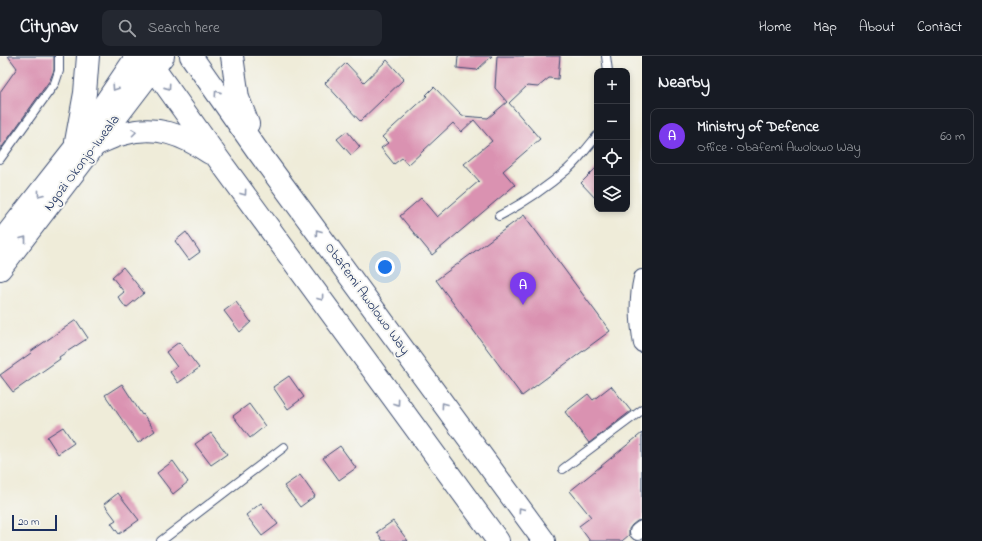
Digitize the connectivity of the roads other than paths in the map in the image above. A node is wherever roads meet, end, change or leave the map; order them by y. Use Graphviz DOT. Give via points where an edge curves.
graph roads {
  1 [pos="59,56"];
  2 [pos="88,56"];
  3 [pos="191,56"];
  4 [pos="232,56"];
  5 [pos="606,56"];
  6 [pos="150,59"];
  7 [pos="608,68"];
  8 [pos="594,139"];
  9 [pos="97,144"];
  10 [pos="74,149"];
  11 [pos="257,150"];
  12 [pos="218,157"];
  13 [pos="0,159"];
  14 [pos="499,216"];
  15 [pos="0,244"];
  16 [pos="0,270"];
  17 [pos="642,278"];
  18 [pos="642,344"];
  19 [pos="642,410"];
  20 [pos="284,447"];
  21 [pos="563,468"];
  22 [pos="162,541"];
  23 [pos="498,541"];
  24 [pos="544,541"];
  1 -- 13 [label="lane" via="59,70 54,83"];
  2 -- 10 [label="main road" via="85,92"];
  11 -- 3 [label="main road, Obafemi Awolowo Way, one-way"];
  4 -- 11 [label="main road" via="238,98"];
  5 -- 7 [label="lane"];
  6 -- 9 [label="main road, Ngozi Okonjo-Iweala"];
  6 -- 10 [label="main road, Ngozi Okonjo-Iweala, one-way"];
  6 -- 12 [label="main road, one-way"];
  8 -- 14 [label="lane" via="569,168 545,188"];
  9 -- 12 [label="main road, one-way" via="124,133 150,130 172,133 192,141"];
  16 -- 9 [label="main road, Ngozi Okonjo-Iweala, one-way"];
  10 -- 15 [label="main road, Ngozi Okonjo-Iweala, one-way"];
  24 -- 11 [label="main road, Obafemi Awolowo Way, one-way"];
  12 -- 23 [label="main road, one-way"];
  17 -- 18 [label="street" via="639,289"];
  19 -- 21 [label="lane"];
  20 -- 22 [label="lane"];
}
